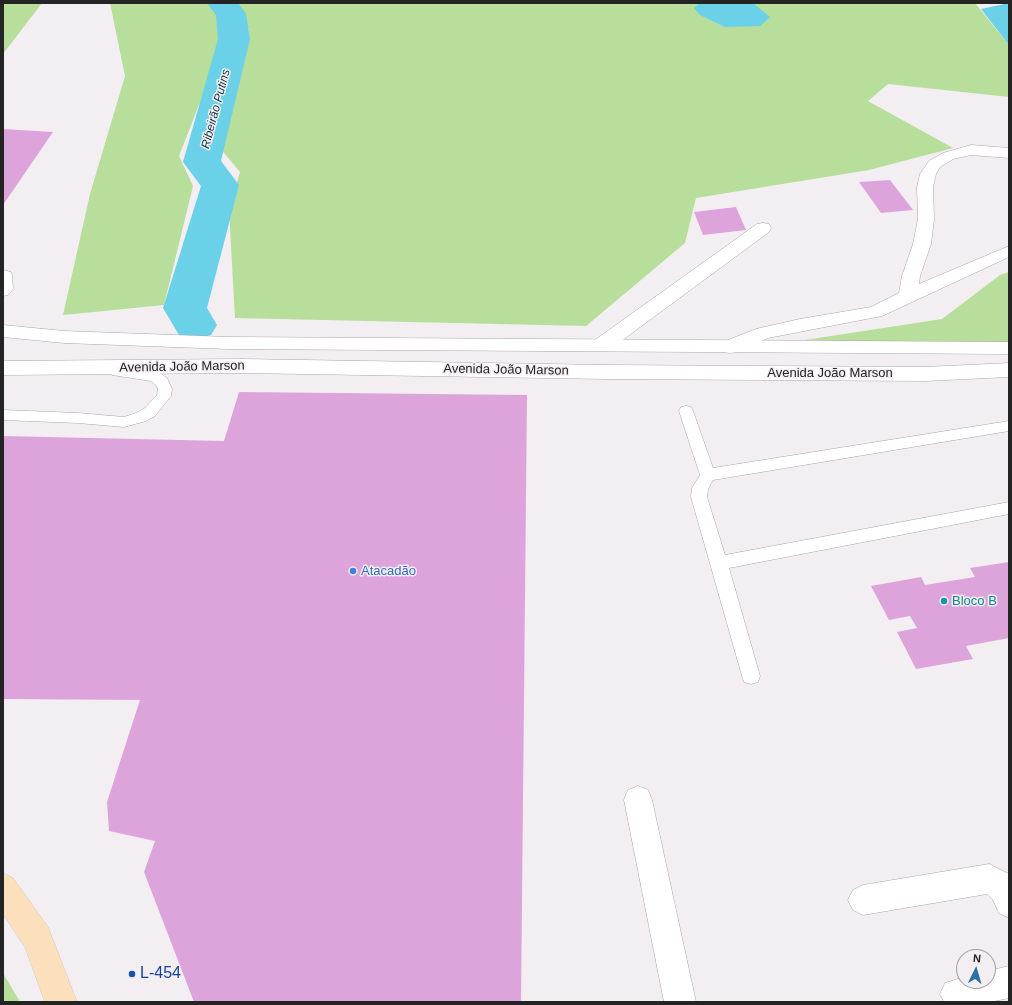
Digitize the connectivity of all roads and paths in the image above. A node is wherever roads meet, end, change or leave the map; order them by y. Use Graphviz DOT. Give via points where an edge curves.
graph roads {
  1 [pos="1009,153"];
  2 [pos="763,228"];
  3 [pos="1009,251"];
  4 [pos="3,274"];
  5 [pos="3,292"];
  6 [pos="908,296"];
  7 [pos="3,331"];
  8 [pos="602,345"];
  9 [pos="730,347"];
  10 [pos="1009,348"];
  11 [pos="3,368"];
  12 [pos="70,368"];
  13 [pos="1009,370"];
  14 [pos="686,410"];
  15 [pos="3,414"];
  16 [pos="1009,426"];
  17 [pos="708,476"];
  18 [pos="1009,508"];
  19 [pos="719,563"];
  20 [pos="751,676"];
  21 [pos="638,800"];
  22 [pos="3,888"];
  23 [pos="863,900"];
  24 [pos="1009,903"];
  25 [pos="1009,982"];
  26 [pos="956,994"];
  27 [pos="61,1002"];
  28 [pos="680,1002"];
  1 -- 6 [label="main road" via="971,150 948,156 934,164 925,187 926,219"];
  2 -- 8 [label="main road"];
  3 -- 6 [label="main road, Avenida João Marson"];
  4 -- 5 [label="lane" via="6,275 6,289"];
  6 -- 9 [label="main road, Avenida João Marson" via="876,312 763,333"];
  7 -- 8 [label="main road, Avenida João Marson" via="64,337 222,343"];
  8 -- 9 [label="main road, Avenida João Marson"];
  9 -- 10 [label="main road, Avenida João Marson"];
  11 -- 12 [label="main road, Avenida João Marson"];
  12 -- 13 [label="main road, Avenida João Marson" via="242,366 925,374"];
  12 -- 15 [label="lane" via="156,377 165,389 164,396 150,412 124,422"];
  14 -- 17 [label="lane"];
  16 -- 17 [label="lane"];
  17 -- 19 [label="lane" via="700,488 699,497"];
  18 -- 19 [label="lane"];
  19 -- 20 [label="lane"];
  21 -- 28 [label="main road"];
  22 -- 27 [label="main road" via="37,938"];
  23 -- 24 [label="main road" via="989,879 1003,890"];
  25 -- 26 [label="main road"];
}
